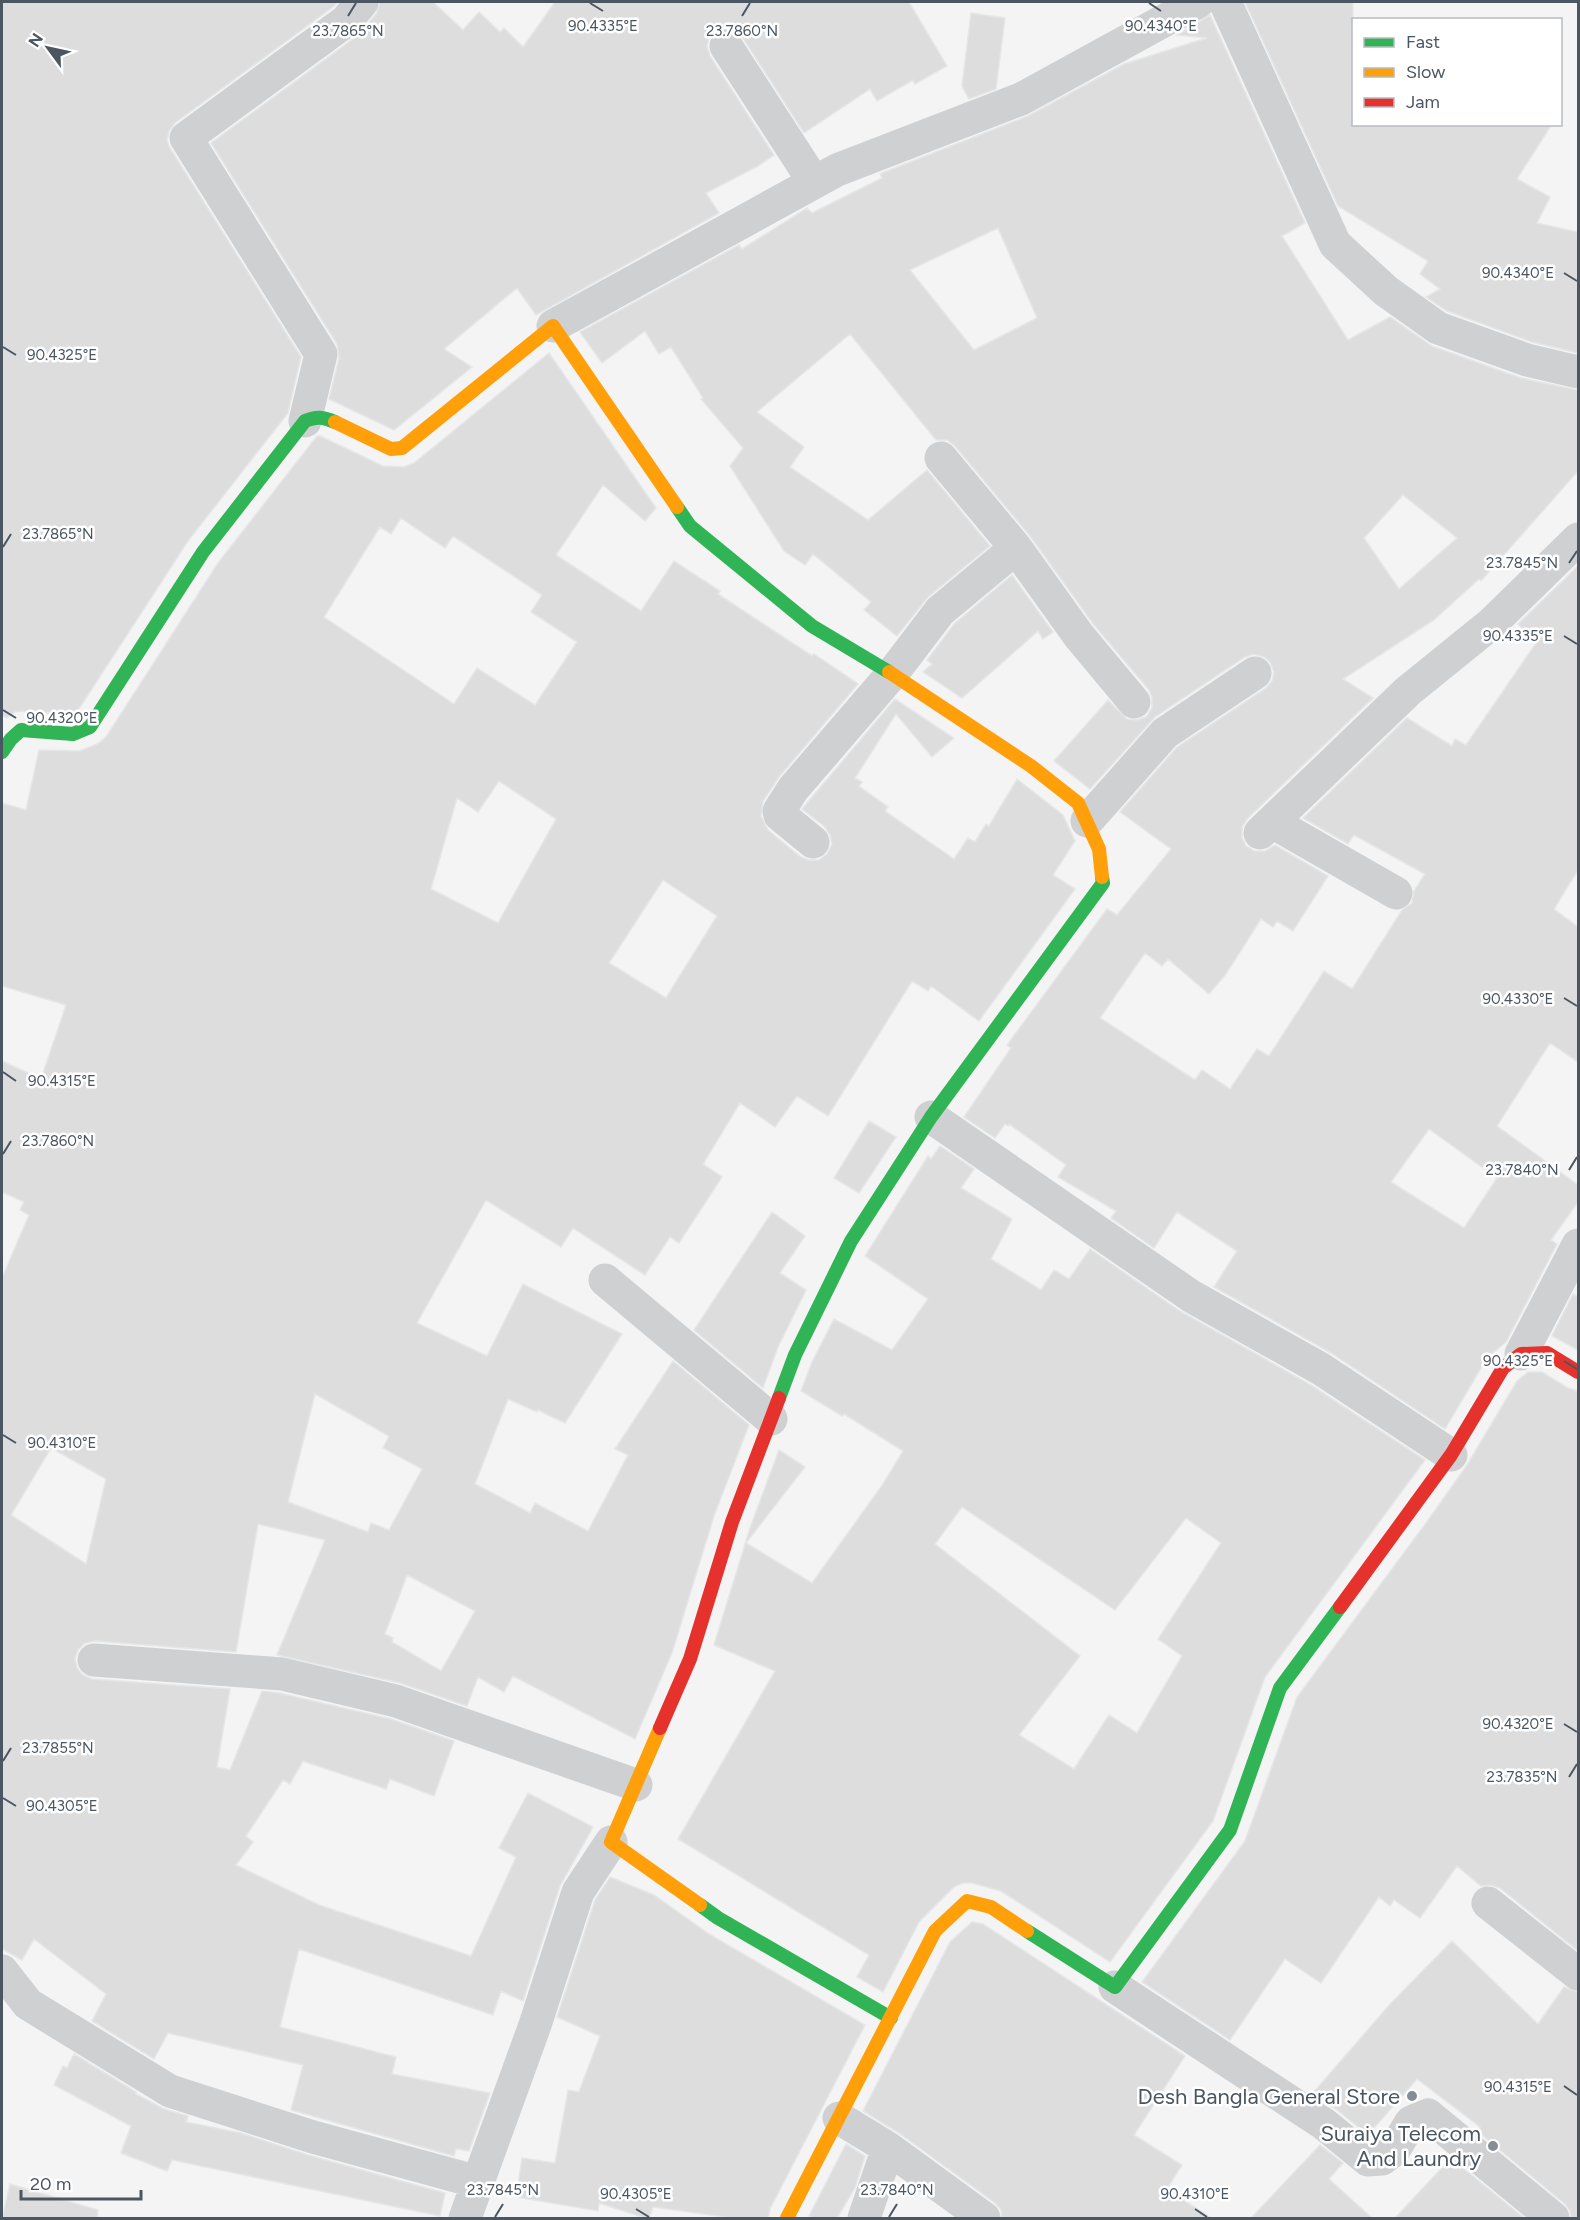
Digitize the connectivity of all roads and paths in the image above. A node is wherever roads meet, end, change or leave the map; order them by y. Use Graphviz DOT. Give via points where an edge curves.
graph roads {
  1 [pos="362,2"];
  2 [pos="1198,2"];
  3 [pos="1225,2"];
  4 [pos="726,46"];
  5 [pos="814,182"];
  6 [pos="553,326"];
  7 [pos="1578,372"];
  8 [pos="305,421"];
  9 [pos="941,458"];
  10 [pos="1578,539"];
  11 [pos="1016,548"];
  12 [pos="1255,673"];
  13 [pos="892,674"];
  14 [pos="1134,702"];
  15 [pos="2,752"];
  16 [pos="1087,821"];
  17 [pos="813,842"];
  18 [pos="1396,893"];
  19 [pos="931,1117"];
  20 [pos="1578,1245"];
  21 [pos="605,1280"];
  22 [pos="1521,1354"];
  23 [pos="1578,1372"];
  24 [pos="771,1419"];
  25 [pos="1450,1455"];
  26 [pos="94,1660"];
  27 [pos="636,1785"];
  28 [pos="611,1842"];
  29 [pos="1488,1903"];
  30 [pos="2,1971"];
  31 [pos="1578,1974"];
  32 [pos="1115,1987"];
  33 [pos="891,2018"];
  34 [pos="839,2118"];
  35 [pos="888,2148"];
  36 [pos="478,2182"];
  37 [pos="465,2218"];
  38 [pos="786,2218"];
  39 [pos="864,2218"];
  40 [pos="984,2218"];
  41 [pos="1553,2218"];
  1 -- 8 [label="street" via="346,21 186,138 321,354"];
  2 -- 5 [label="street" via="1021,99"];
  3 -- 7 [label="street" via="1335,244 1386,291 1438,328 1527,360"];
  4 -- 5 [label="street"];
  5 -- 6 [label="street"];
  6 -- 8 [label="street" via="402,448 391,449 324,417"];
  6 -- 13 [label="street" via="690,526 812,626"];
  8 -- 15 [label="street" via="203,552 90,727 73,734 21,730"];
  9 -- 11 [label="street"];
  10 -- 18 [label="street" via="1492,623 1408,691 1266,827"];
  11 -- 13 [label="street" via="940,611"];
  11 -- 14 [label="street" via="1079,636"];
  12 -- 16 [label="street" via="1165,733"];
  13 -- 16 [label="street" via="1031,766 1078,802"];
  13 -- 17 [label="street" via="793,789 779,811 784,820"];
  16 -- 19 [label="street" via="1099,849 1103,883"];
  19 -- 24 [label="street" via="851,1240 795,1355"];
  19 -- 25 [label="street" via="1191,1296 1321,1369"];
  20 -- 22 [label="street"];
  21 -- 24 [label="street"];
  22 -- 23 [label="street" via="1547,1353"];
  22 -- 25 [label="street" via="1503,1368"];
  24 -- 27 [label="street" via="732,1522 690,1659"];
  25 -- 32 [label="street" via="1280,1688 1230,1830"];
  26 -- 27 [label="street" via="282,1674 396,1701"];
  27 -- 28 [label="street"];
  28 -- 33 [label="street" via="718,1918"];
  28 -- 36 [label="street" via="578,1893"];
  29 -- 31 [label="street"];
  30 -- 36 [label="street" via="28,2004 170,2091 313,2137"];
  32 -- 33 [label="street" via="991,1907 967,1901 935,1930"];
  32 -- 41 [label="street" via="1324,2124 1368,2160 1382,2159 1394,2150 1411,2122 1428,2115"];
  33 -- 34 [label="street"];
  34 -- 35 [label="street"];
  34 -- 38 [label="street"];
  35 -- 39 [label="street"];
  35 -- 40 [label="street"];
  36 -- 37 [label="street"];
}
